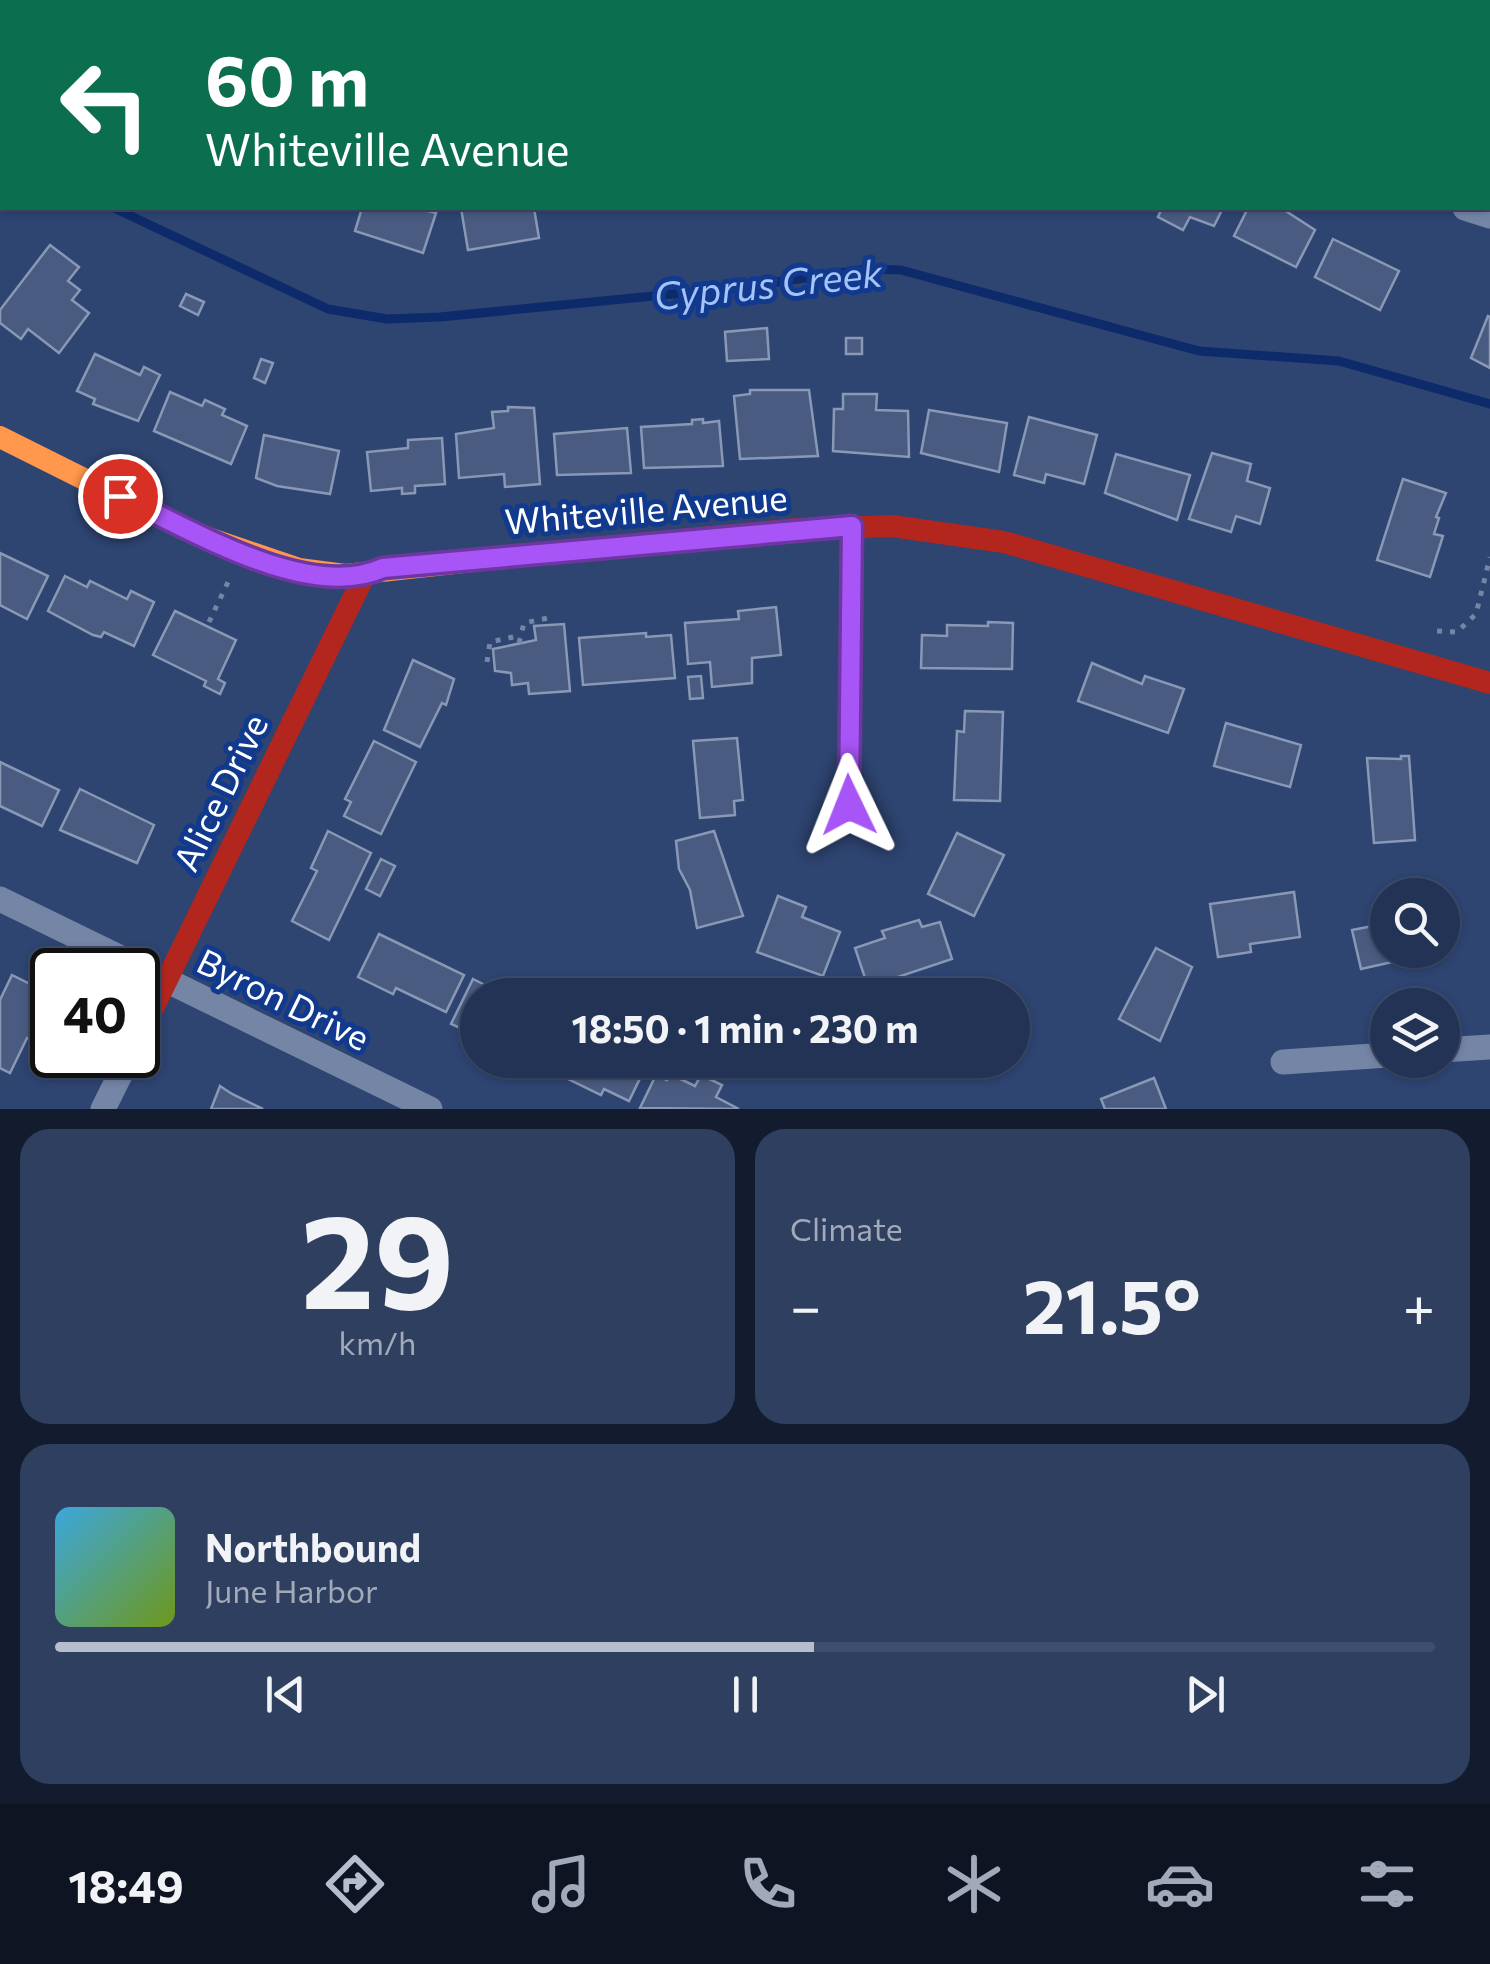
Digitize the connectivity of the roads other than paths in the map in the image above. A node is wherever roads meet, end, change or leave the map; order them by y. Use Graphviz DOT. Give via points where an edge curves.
graph roads {
  1 [pos="0,437"];
  2 [pos="852,526"];
  3 [pos="364,576"];
  4 [pos="1490,682"];
  5 [pos="849,805"];
  6 [pos="0,899"];
  7 [pos="166,980"];
  8 [pos="160,993"];
  9 [pos="1490,1047"];
  10 [pos="1460,1049"];
  11 [pos="1370,1055"];
  12 [pos="1283,1062"];
  13 [pos="119,1078"];
  14 [pos="104,1109"];
  15 [pos="430,1109"];
  1 -- 3 [label="street, Whiteville Avenue" via="250,557 306,574"];
  2 -- 3 [label="street, Whiteville Avenue" via="383,568"];
  2 -- 4 [label="street, Whiteville Avenue" via="1004,542"];
  2 -- 5 [label="street"];
  3 -- 7 [label="street, Alice Drive"];
  6 -- 7 [label="street, Byron Drive"];
  7 -- 8 [label="street, Alice Drive"];
  7 -- 15 [label="street, Byron Drive"];
  9 -- 10 [label="street"];
  11 -- 12 [label="street"];
  13 -- 14 [label="street"];
}
